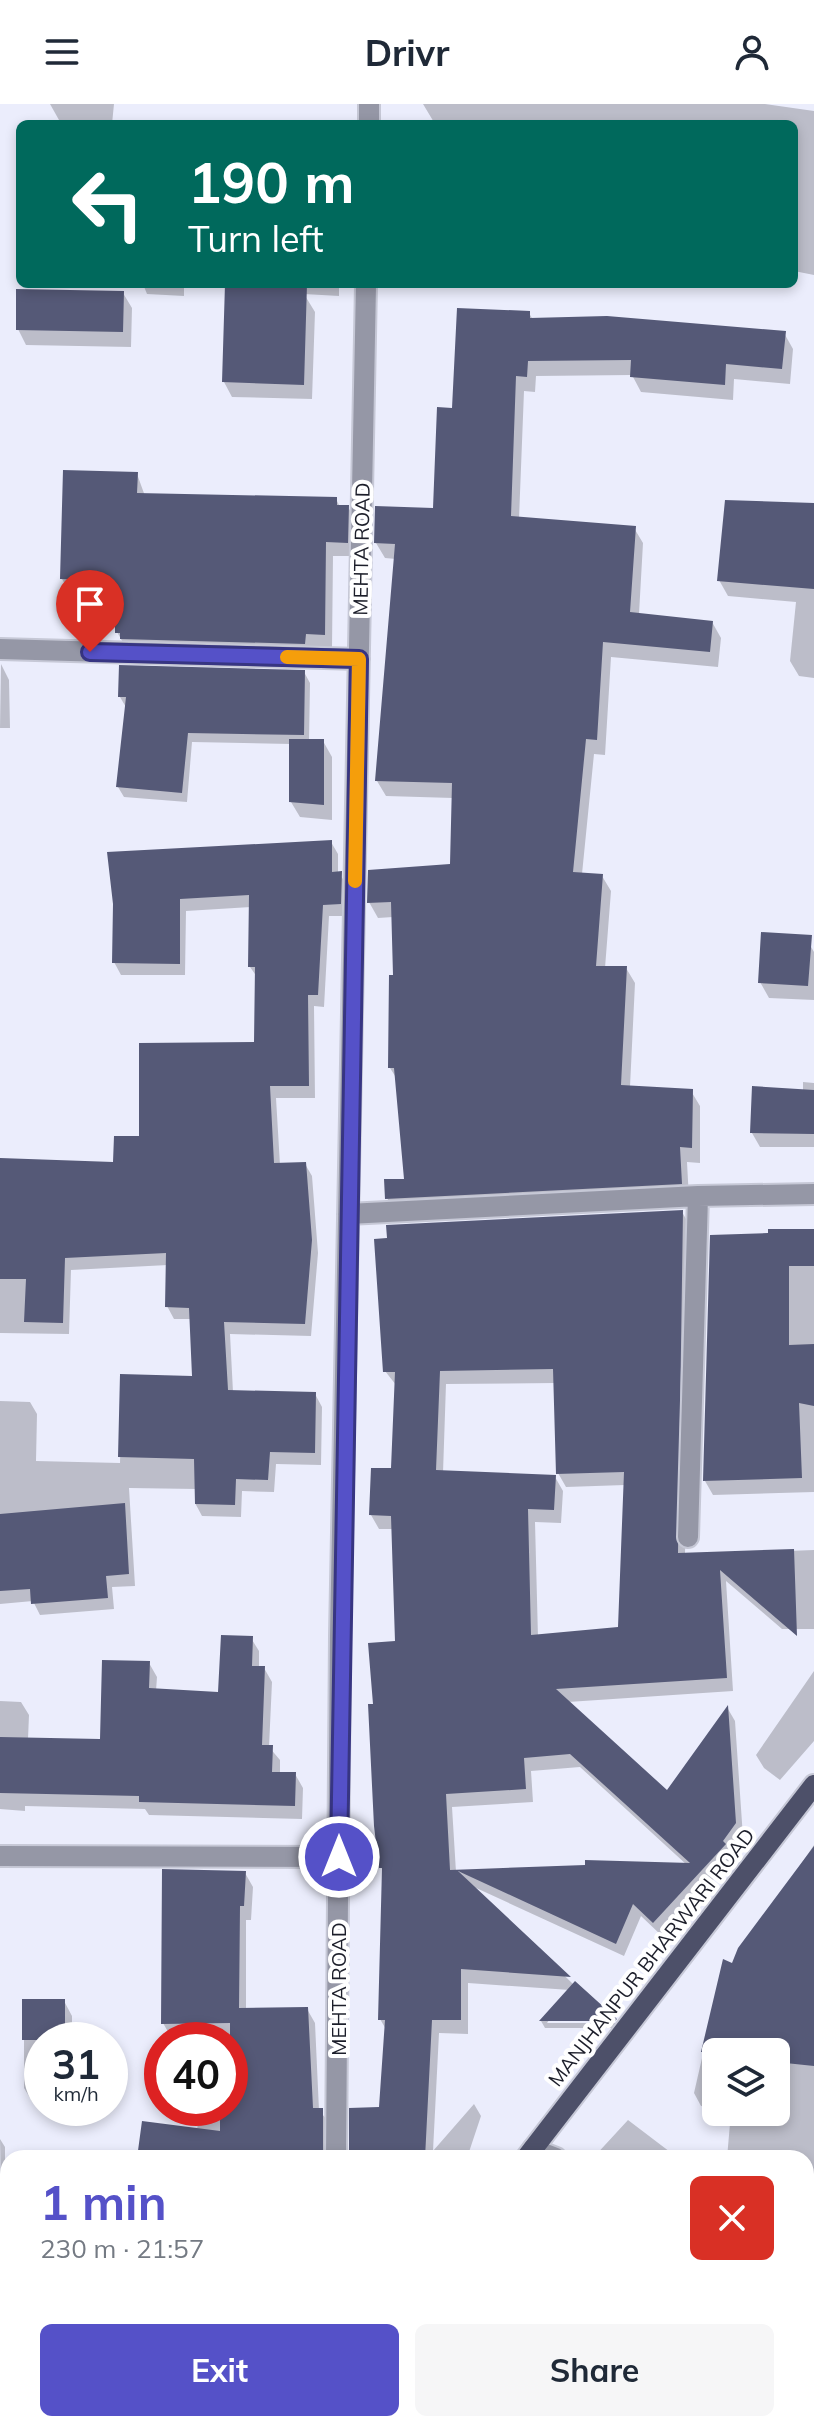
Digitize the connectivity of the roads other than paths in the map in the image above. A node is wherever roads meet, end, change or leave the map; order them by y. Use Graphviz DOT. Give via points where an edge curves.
graph roads {
  1 [pos="366,288"];
  2 [pos="0,649"];
  3 [pos="359,659"];
  4 [pos="814,1194"];
  5 [pos="698,1196"];
  6 [pos="348,1214"];
  7 [pos="688,1537"];
  8 [pos="814,1785"];
  9 [pos="0,1856"];
  10 [pos="339,1857"];
  11 [pos="336,2150"];
  12 [pos="533,2150"];
  1 -- 3 [label="street, MEHTA ROAD"];
  2 -- 3 [label="street"];
  3 -- 6 [label="street, MEHTA ROAD"];
  4 -- 5 [label="street"];
  5 -- 6 [label="street"];
  5 -- 7 [label="street"];
  6 -- 10 [label="street, MEHTA ROAD"];
  8 -- 12 [label="main road, MANJHANPUR BHARWARI ROAD"];
  9 -- 10 [label="street"];
  10 -- 11 [label="street, MEHTA ROAD"];
}
